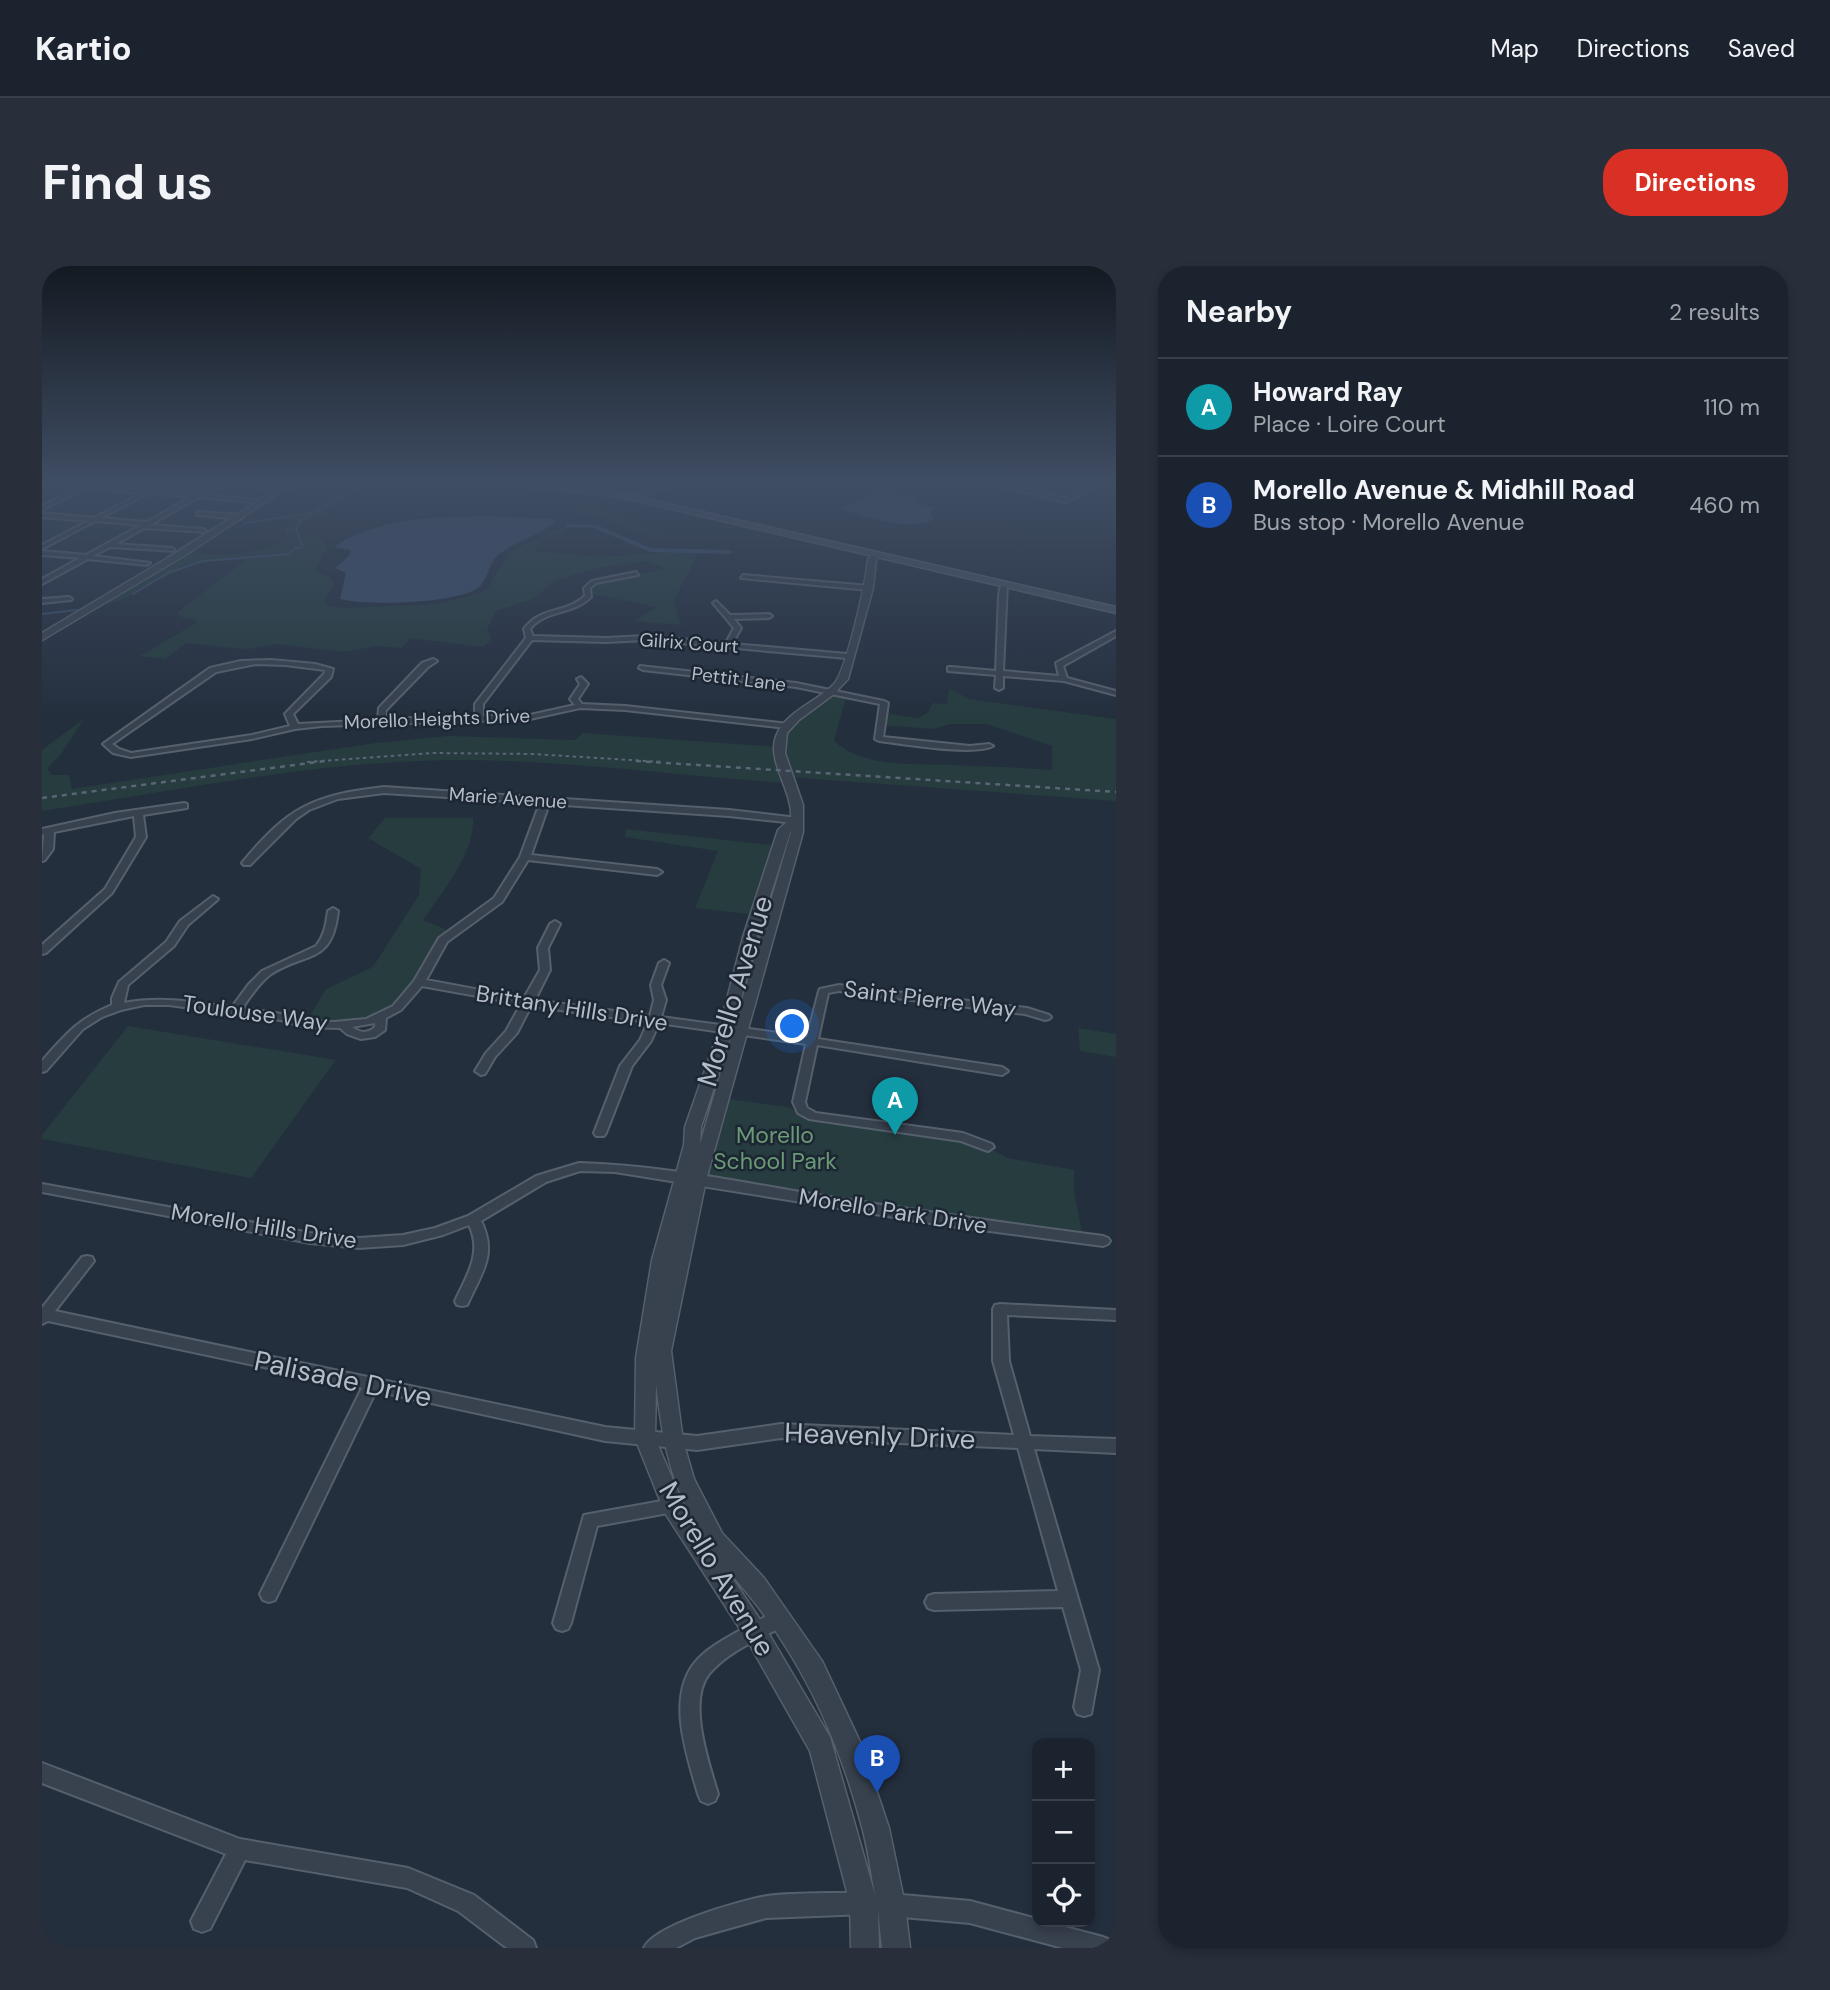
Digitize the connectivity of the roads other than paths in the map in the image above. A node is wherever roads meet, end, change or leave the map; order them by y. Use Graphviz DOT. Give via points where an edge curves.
graph roads {
  1 [pos="85,559"];
  2 [pos="106,559"];
  3 [pos="172,559"];
  4 [pos="175,559"];
  5 [pos="872,559"];
  6 [pos="901,559"];
  7 [pos="147,563"];
  8 [pos="636,574"];
  9 [pos="743,577"];
  10 [pos="42,582"];
  11 [pos="1004,584"];
  12 [pos="869,587"];
  13 [pos="69,600"];
  14 [pos="42,601"];
  15 [pos="716,603"];
  16 [pos="1116,610"];
  17 [pos="769,615"];
  18 [pos="730,617"];
  19 [pos="1116,634"];
  20 [pos="42,638"];
  21 [pos="530,638"];
  22 [pos="42,643"];
  23 [pos="728,645"];
  24 [pos="848,656"];
  25 [pos="433,661"];
  26 [pos="643,668"];
  27 [pos="951,669"];
  28 [pos="1000,673"];
  29 [pos="581,678"];
  30 [pos="1064,679"];
  31 [pos="999,688"];
  32 [pos="834,691"];
  33 [pos="1116,694"];
  34 [pos="580,706"];
  35 [pos="479,719"];
  36 [pos="382,722"];
  37 [pos="786,726"];
  38 [pos="295,727"];
  39 [pos="989,746"];
  40 [pos="131,755"];
  41 [pos="546,800"];
  42 [pos="184,806"];
  43 [pos="138,813"];
  44 [pos="795,820"];
  45 [pos="45,832"];
  46 [pos="525,857"];
  47 [pos="42,858"];
  48 [pos="247,863"];
  49 [pos="657,872"];
  50 [pos="213,899"];
  51 [pos="498,900"];
  52 [pos="333,911"];
  53 [pos="555,924"];
  54 [pos="42,951"];
  55 [pos="664,964"];
  56 [pos="419,982"];
  57 [pos="529,1002"];
  58 [pos="118,1007"];
  59 [pos="234,1012"];
  60 [pos="380,1016"];
  61 [pos="1045,1017"];
  62 [pos="654,1021"];
  63 [pos="343,1024"];
  64 [pos="734,1030"];
  65 [pos="810,1041"];
  66 [pos="42,1068"];
  67 [pos="1002,1071"];
  68 [pos="481,1072"];
  69 [pos="600,1133"];
  70 [pos="988,1147"];
  71 [pos="690,1179"];
  72 [pos="42,1188"];
  73 [pos="473,1219"];
  74 [pos="1103,1241"];
  75 [pos="87,1261"];
  76 [pos="462,1301"];
  77 [pos="1116,1315"];
  78 [pos="43,1316"];
  79 [pos="371,1386"];
  80 [pos="645,1438"];
  81 [pos="673,1441"];
  82 [pos="1025,1441"];
  83 [pos="1116,1446"];
  84 [pos="673,1506"];
  85 [pos="269,1594"];
  86 [pos="1070,1599"];
  87 [pos="934,1602"];
  88 [pos="780,1619"];
  89 [pos="562,1623"];
  90 [pos="755,1632"];
  91 [pos="1084,1707"];
  92 [pos="42,1773"];
  93 [pos="708,1794"];
  94 [pos="240,1849"];
  95 [pos="864,1903"];
  96 [pos="891,1905"];
  97 [pos="202,1921"];
  98 [pos="525,1948"];
  99 [pos="655,1948"];
  100 [pos="865,1948"];
  101 [pos="896,1948"];
  102 [pos="1103,1948"];
  1 -- 10 [label="street"];
  2 -- 7 [label="street"];
  3 -- 20 [label="street"];
  4 -- 22 [label="street"];
  5 -- 12 [label="street"];
  6 -- 11 [label="main road"];
  8 -- 21 [label="street" via="594,582 583,603 531,621 527,629"];
  9 -- 12 [label="street"];
  11 -- 16 [label="main road"];
  11 -- 28 [label="street"];
  12 -- 24 [label="street"];
  13 -- 14 [label="street"];
  15 -- 18 [label="street"];
  17 -- 18 [label="street"];
  18 -- 23 [label="street" via="738,628"];
  19 -- 30 [label="street" via="1059,665"];
  21 -- 23 [label="street, Gilrix Court" via="645,638"];
  21 -- 35 [label="street" via="479,704"];
  23 -- 24 [label="street, Gilrix Court"];
  24 -- 32 [label="street" via="843,679"];
  25 -- 36 [label="street" via="383,710"];
  26 -- 32 [label="street, Pettit Lane"];
  27 -- 28 [label="street"];
  28 -- 30 [label="street"];
  28 -- 31 [label="street"];
  29 -- 34 [label="street" via="584,684 574,699"];
  30 -- 33 [label="street"];
  32 -- 37 [label="street"];
  32 -- 39 [label="street, Pettit Lane" via="884,702 879,739"];
  34 -- 35 [label="street, Morello Heights Drive" via="530,717"];
  34 -- 37 [label="street, Morello Heights Drive"];
  35 -- 36 [label="street, Morello Heights Drive"];
  36 -- 38 [label="street, Morello Heights Drive"];
  37 -- 44 [label="street, Morello Avenue" via="780,747 798,808"];
  38 -- 40 [label="street, Morello Heights Drive"];
  38 -- 40 [label="street" via="289,714 329,669 276,662 230,664 213,670 107,744"];
  41 -- 44 [label="street, Marie Avenue"];
  41 -- 46 [label="street"];
  41 -- 48 [label="street, Marie Avenue" via="384,790 343,794 299,810"];
  42 -- 43 [label="street"];
  43 -- 45 [label="street"];
  43 -- 54 [label="street" via="141,837 109,891"];
  44 -- 64 [label="street, Morello Avenue" via="797,832"];
  45 -- 47 [label="street" via="48,849"];
  46 -- 49 [label="street"];
  46 -- 51 [label="street"];
  50 -- 58 [label="street" via="123,984"];
  51 -- 56 [label="street" via="443,940"];
  52 -- 59 [label="street" via="332,932 326,942 266,973"];
  53 -- 57 [label="street" via="543,947 545,970"];
  55 -- 62 [label="street" via="656,985 660,1000"];
  56 -- 57 [label="street, Brittany Hills Drive"];
  56 -- 60 [label="street" via="397,1008"];
  57 -- 62 [label="street, Brittany Hills Drive"];
  57 -- 68 [label="street"];
  58 -- 59 [label="street, Toulouse Way" via="169,1002"];
  58 -- 66 [label="street, Toulouse Way" via="79,1027"];
  59 -- 63 [label="street, Toulouse Way" via="305,1024"];
  60 -- 63 [label="street" via="381,1028 362,1037 350,1034"];
  61 -- 65 [label="street, Saint Pierre Way" via="947,1000 830,988 821,998"];
  62 -- 64 [label="street, Brittany Hills Drive"];
  62 -- 69 [label="street" via="626,1066"];
  64 -- 65 [label="street"];
  64 -- 71 [label="street, Morello Avenue"];
  65 -- 67 [label="street"];
  65 -- 70 [label="street" via="799,1102 802,1111 963,1137"];
  71 -- 73 [label="street, Morello Hills Drive" via="579,1167 541,1179"];
  71 -- 74 [label="street, Morello Park Drive"];
  71 -- 80 [label="street, Morello Avenue" via="661,1260 648,1345"];
  71 -- 81 [label="street, Morello Avenue" via="661,1351"];
  72 -- 73 [label="street, Morello Hills Drive" via="359,1243 402,1240"];
  73 -- 76 [label="street" via="483,1236 483,1254"];
  75 -- 78 [label="street"];
  77 -- 82 [label="street" via="1000,1309 1001,1361"];
  78 -- 79 [label="street, Palisade Drive"];
  79 -- 80 [label="street, Palisade Drive" via="605,1434"];
  79 -- 85 [label="street"];
  80 -- 81 [label="street, Heavenly Drive"];
  80 -- 84 [label="street, Morello Avenue"];
  81 -- 82 [label="street, Heavenly Drive" via="697,1443 781,1431"];
  81 -- 88 [label="street, Morello Avenue" via="684,1480 714,1540"];
  82 -- 83 [label="street, Heavenly Drive"];
  82 -- 86 [label="street"];
  84 -- 89 [label="street" via="590,1520"];
  84 -- 90 [label="street, Morello Avenue"];
  86 -- 87 [label="street"];
  86 -- 91 [label="street" via="1090,1670"];
  88 -- 90 [label="street"];
  88 -- 96 [label="street, Morello Avenue" via="814,1669 848,1744 876,1828"];
  90 -- 93 [label="street" via="700,1670 693,1693 692,1739"];
  90 -- 95 [label="street, Morello Avenue" via="821,1746"];
  92 -- 94 [label="street"];
  94 -- 97 [label="street"];
  94 -- 98 [label="street" via="408,1878 466,1903"];
  95 -- 96 [label="street"];
  95 -- 99 [label="street" via="766,1908 691,1928"];
  95 -- 100 [label="street, Morello Avenue"];
  96 -- 101 [label="street, Morello Avenue"];
  96 -- 102 [label="street" via="970,1912"];
}
